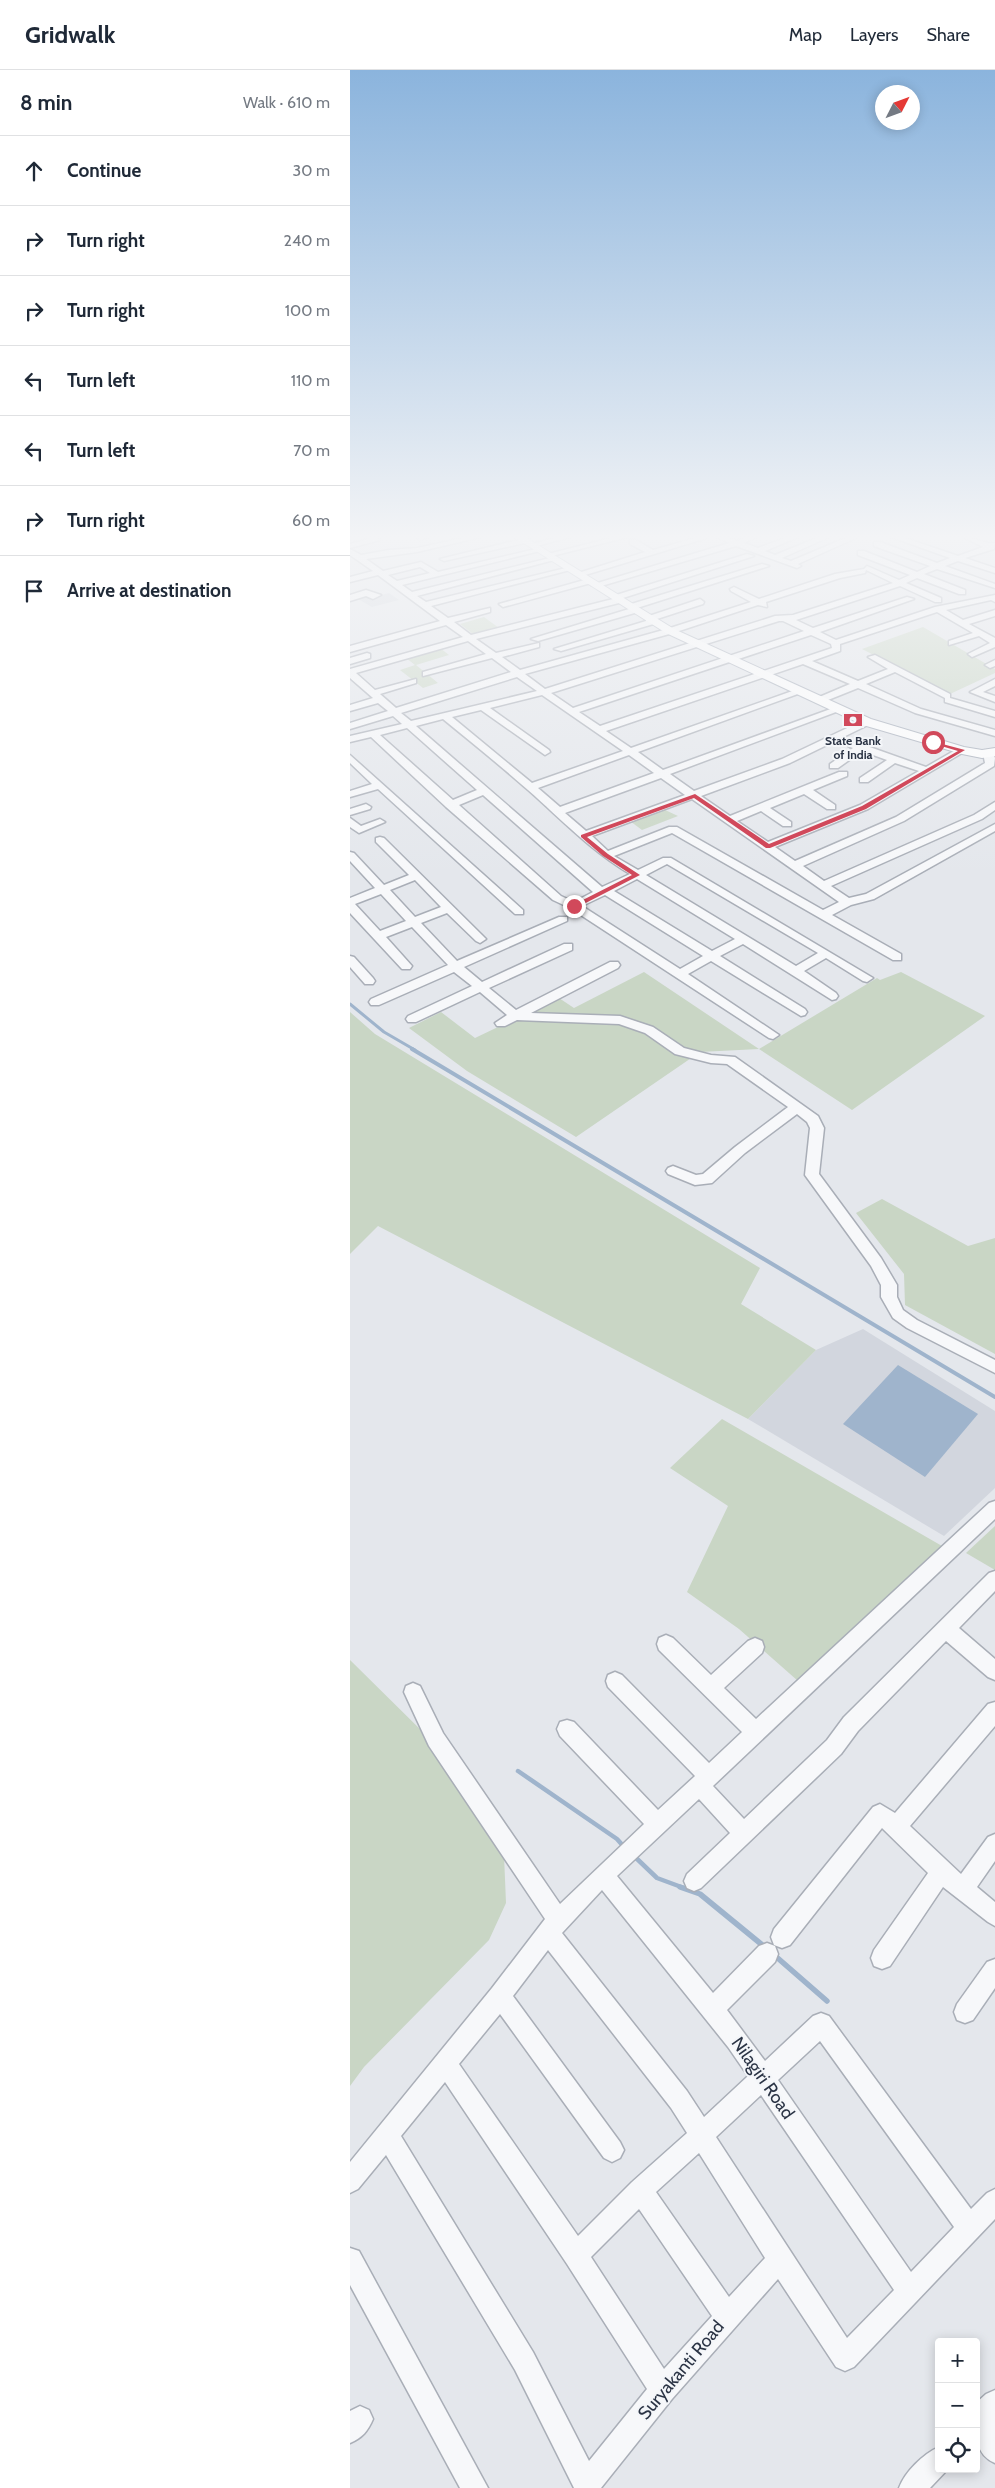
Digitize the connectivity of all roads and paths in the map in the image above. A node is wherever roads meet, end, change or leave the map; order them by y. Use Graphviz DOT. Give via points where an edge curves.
graph roads {
  1 [pos="431,650"];
  2 [pos="485,650"];
  3 [pos="512,650"];
  4 [pos="602,650"];
  5 [pos="679,650"];
  6 [pos="710,650"];
  7 [pos="758,650"];
  8 [pos="835,650"];
  9 [pos="981,650"];
  10 [pos="972,654"];
  11 [pos="367,656"];
  12 [pos="494,656"];
  13 [pos="872,658"];
  14 [pos="730,659"];
  15 [pos="350,661"];
  16 [pos="805,661"];
  17 [pos="895,669"];
  18 [pos="519,673"];
  19 [pos="426,674"];
  20 [pos="351,675"];
  21 [pos="765,675"];
  22 [pos="413,681"];
  23 [pos="995,682"];
  24 [pos="857,685"];
  25 [pos="801,691"];
  26 [pos="544,692"];
  27 [pos="375,694"];
  28 [pos="350,697"];
  29 [pos="995,699"];
  30 [pos="820,700"];
  31 [pos="484,707"];
  32 [pos="350,708"];
  33 [pos="839,709"];
  34 [pos="572,711"];
  35 [pos="396,712"];
  36 [pos="995,714"];
  37 [pos="444,716"];
  38 [pos="867,722"];
  39 [pos="410,725"];
  40 [pos="350,726"];
  41 [pos="599,730"];
  42 [pos="995,733"];
  43 [pos="373,734"];
  44 [pos="350,739"];
  45 [pos="962,750"];
  46 [pos="545,752"];
  47 [pos="631,752"];
  48 [pos="991,752"];
  49 [pos="350,758"];
  50 [pos="894,759"];
  51 [pos="834,766"];
  52 [pos="926,770"];
  53 [pos="662,773"];
  54 [pos="842,774"];
  55 [pos="864,780"];
  56 [pos="379,785"];
  57 [pos="531,787"];
  58 [pos="804,789"];
  59 [pos="483,791"];
  60 [pos="350,794"];
  61 [pos="695,796"];
  62 [pos="450,805"];
  63 [pos="995,805"];
  64 [pos="366,807"];
  65 [pos="762,807"];
  66 [pos="831,807"];
  67 [pos="350,812"];
  68 [pos="557,812"];
  69 [pos="978,817"];
  70 [pos="350,820"];
  71 [pos="730,820"];
  72 [pos="380,822"];
  73 [pos="787,824"];
  74 [pos="995,826"];
  75 [pos="583,836"];
  76 [pos="380,840"];
  77 [pos="768,846"];
  78 [pos="606,855"];
  79 [pos="350,856"];
  80 [pos="796,865"];
  81 [pos="636,875"];
  82 [pos="416,876"];
  83 [pos="824,885"];
  84 [pos="382,890"];
  85 [pos="602,891"];
  86 [pos="350,902"];
  87 [pos="847,902"];
  88 [pos="350,906"];
  89 [pos="574,906"];
  90 [pos="449,908"];
  91 [pos="519,912"];
  92 [pos="822,916"];
  93 [pos="563,919"];
  94 [pos="414,922"];
  95 [pos="378,936"];
  96 [pos="480,939"];
  97 [pos="741,940"];
  98 [pos="568,947"];
  99 [pos="826,954"];
  100 [pos="711,956"];
  101 [pos="897,957"];
  102 [pos="350,960"];
  103 [pos="614,965"];
  104 [pos="406,966"];
  105 [pos="456,967"];
  106 [pos="796,971"];
  107 [pos="680,974"];
  108 [pos="867,978"];
  109 [pos="369,981"];
  110 [pos="478,986"];
  111 [pos="832,996"];
  112 [pos="375,1002"];
  113 [pos="801,1012"];
  114 [pos="516,1016"];
  115 [pos="412,1019"];
  116 [pos="501,1023"];
  117 [pos="773,1035"];
  118 [pos="797,1107"];
  119 [pos="672,1171"];
  120 [pos="995,1367"];
  121 [pos="995,1508"];
  122 [pos="995,1579"];
  123 [pos="946,1629"];
  124 [pos="666,1644"];
  125 [pos="755,1647"];
  126 [pos="995,1670"];
  127 [pos="615,1681"];
  128 [pos="711,1688"];
  129 [pos="413,1692"];
  130 [pos="995,1711"];
  131 [pos="567,1729"];
  132 [pos="756,1732"];
  133 [pos="704,1781"];
  134 [pos="658,1824"];
  135 [pos="896,1827"];
  136 [pos="744,1833"];
  137 [pos="995,1844"];
  138 [pos="941,1872"];
  139 [pos="603,1874"];
  140 [pos="694,1881"];
  141 [pos="964,1890"];
  142 [pos="995,1915"];
  143 [pos="553,1926"];
  144 [pos="782,1937"];
  145 [pos="767,1954"];
  146 [pos="882,1958"];
  147 [pos="995,1970"];
  148 [pos="500,1996"];
  149 [pos="712,2009"];
  150 [pos="966,2012"];
  151 [pos="446,2064"];
  152 [pos="764,2078"];
  153 [pos="388,2136"];
  154 [pos="701,2136"];
  155 [pos="612,2150"];
  156 [pos="350,2181"];
  157 [pos="640,2190"];
  158 [pos="995,2202"];
  159 [pos="970,2228"];
  160 [pos="576,2255"];
  161 [pos="350,2260"];
  162 [pos="780,2260"];
  163 [pos="910,2292"];
  164 [pos="727,2316"];
  165 [pos="663,2390"];
  166 [pos="983,2415"];
  167 [pos="995,2450"];
  168 [pos="935,2464"];
  169 [pos="588,2486"];
  170 [pos="475,2488"];
  171 [pos="912,2488"];
  1 -- 20 [label="street"];
  2 -- 12 [label="street"];
  3 -- 12 [label="street"];
  4 -- 18 [label="street"];
  5 -- 26 [label="street"];
  6 -- 14 [label="main road"];
  7 -- 14 [label="street"];
  8 -- 16 [label="street"];
  9 -- 10 [label="street"];
  11 -- 15 [label="street"];
  12 -- 18 [label="street"];
  12 -- 19 [label="street"];
  13 -- 17 [label="street"];
  14 -- 21 [label="main road"];
  14 -- 34 [label="street"];
  16 -- 21 [label="street"];
  16 -- 24 [label="street"];
  17 -- 24 [label="street"];
  17 -- 36 [label="street" via="945,694 947,698"];
  18 -- 26 [label="street"];
  18 -- 35 [label="street"];
  20 -- 27 [label="street"];
  21 -- 25 [label="main road"];
  21 -- 41 [label="street"];
  22 -- 27 [label="street"];
  23 -- 29 [label="street" via="975,692"];
  24 -- 30 [label="street"];
  24 -- 42 [label="street" via="918,711"];
  25 -- 30 [label="main road"];
  25 -- 47 [label="street"];
  26 -- 31 [label="street"];
  26 -- 34 [label="street"];
  27 -- 28 [label="street"];
  27 -- 32 [label="street"];
  27 -- 35 [label="street"];
  30 -- 33 [label="main road"];
  31 -- 37 [label="street"];
  31 -- 46 [label="street"];
  33 -- 38 [label="main road"];
  33 -- 53 [label="street"];
  34 -- 41 [label="street"];
  35 -- 39 [label="street"];
  35 -- 40 [label="street"];
  37 -- 39 [label="street"];
  37 -- 57 [label="street"];
  38 -- 45 [label="main road"];
  38 -- 61 [label="street" via="786,762"];
  39 -- 43 [label="street"];
  39 -- 59 [label="street"];
  41 -- 47 [label="street"];
  43 -- 44 [label="street"];
  43 -- 62 [label="street"];
  45 -- 48 [label="main road"];
  45 -- 52 [label="street"];
  47 -- 53 [label="street"];
  47 -- 57 [label="street"];
  48 -- 80 [label="street" via="990,764 900,819"];
  49 -- 56 [label="street"];
  50 -- 51 [label="street" via="856,745"];
  50 -- 52 [label="street"];
  50 -- 55 [label="street"];
  52 -- 77 [label="street" via="855,812"];
  53 -- 61 [label="street"];
  53 -- 68 [label="street"];
  54 -- 58 [label="street"];
  56 -- 60 [label="street"];
  56 -- 91 [label="street"];
  57 -- 68 [label="street"];
  58 -- 65 [label="street"];
  58 -- 66 [label="street"];
  59 -- 62 [label="street"];
  59 -- 85 [label="street"];
  61 -- 71 [label="street"];
  61 -- 75 [label="street"];
  62 -- 89 [label="street" via="557,898"];
  63 -- 69 [label="street"];
  64 -- 67 [label="street"];
  65 -- 71 [label="street"];
  65 -- 73 [label="street"];
  68 -- 75 [label="street"];
  69 -- 74 [label="street"];
  69 -- 83 [label="street"];
  70 -- 72 [label="street" via="359,830"];
  71 -- 77 [label="street"];
  74 -- 87 [label="street" via="870,897"];
  75 -- 78 [label="street"];
  76 -- 82 [label="street"];
  77 -- 80 [label="street"];
  78 -- 81 [label="street"];
  78 -- 92 [label="street" via="673,829"];
  79 -- 84 [label="street"];
  80 -- 83 [label="street"];
  81 -- 85 [label="street"];
  81 -- 97 [label="street"];
  81 -- 99 [label="street" via="667,860"];
  82 -- 84 [label="street"];
  82 -- 90 [label="street"];
  83 -- 87 [label="street"];
  84 -- 86 [label="street"];
  84 -- 94 [label="street"];
  85 -- 89 [label="street"];
  85 -- 100 [label="street"];
  87 -- 92 [label="street"];
  88 -- 95 [label="street"];
  89 -- 107 [label="street"];
  90 -- 94 [label="street"];
  90 -- 96 [label="street"];
  92 -- 101 [label="street"];
  93 -- 105 [label="street"];
  94 -- 95 [label="street"];
  94 -- 105 [label="street"];
  95 -- 104 [label="street"];
  97 -- 100 [label="street"];
  97 -- 106 [label="street"];
  98 -- 110 [label="street"];
  99 -- 106 [label="street"];
  99 -- 108 [label="street"];
  100 -- 107 [label="street"];
  100 -- 113 [label="street"];
  102 -- 109 [label="street"];
  103 -- 114 [label="street"];
  105 -- 110 [label="street"];
  105 -- 112 [label="street"];
  106 -- 111 [label="street"];
  107 -- 117 [label="street"];
  110 -- 114 [label="street"];
  110 -- 115 [label="street"];
  114 -- 116 [label="street"];
  114 -- 118 [label="street" via="620,1020 637,1024 680,1051 730,1060"];
  118 -- 119 [label="street" via="708,1179 695,1180"];
  118 -- 120 [label="street" via="813,1119 817,1128 812,1175 876,1262 888,1285 888,1297 898,1314"];
  121 -- 132 [label="street"];
  122 -- 123 [label="street"];
  123 -- 126 [label="street"];
  123 -- 136 [label="street" via="851,1724 834,1747"];
  124 -- 128 [label="street"];
  125 -- 128 [label="street"];
  127 -- 133 [label="street"];
  128 -- 132 [label="street"];
  129 -- 143 [label="street" via="442,1750 487,1812"];
  130 -- 135 [label="street"];
  131 -- 134 [label="street"];
  132 -- 133 [label="street"];
  133 -- 134 [label="street"];
  133 -- 136 [label="street"];
  134 -- 139 [label="street"];
  135 -- 138 [label="street"];
  135 -- 144 [label="street" via="880,1814"];
  136 -- 140 [label="street"];
  137 -- 141 [label="street"];
  138 -- 141 [label="street"];
  138 -- 146 [label="street"];
  139 -- 143 [label="street"];
  139 -- 149 [label="street, Nilagiri Road"];
  141 -- 142 [label="street"];
  143 -- 148 [label="street"];
  143 -- 154 [label="street" via="660,2077 677,2095"];
  145 -- 149 [label="street"];
  147 -- 150 [label="street"];
  148 -- 151 [label="street"];
  148 -- 155 [label="street"];
  149 -- 152 [label="street, Nilagiri Road"];
  151 -- 153 [label="street"];
  151 -- 160 [label="street"];
  152 -- 154 [label="street"];
  152 -- 159 [label="street" via="821,2024"];
  152 -- 163 [label="street, Nilagiri Road"];
  153 -- 156 [label="street"];
  153 -- 169 [label="street" via="524,2361"];
  154 -- 157 [label="street"];
  154 -- 162 [label="street"];
  157 -- 160 [label="street"];
  157 -- 164 [label="street"];
  158 -- 159 [label="street"];
  159 -- 163 [label="street"];
  160 -- 165 [label="street"];
  161 -- 170 [label="street"];
  162 -- 163 [label="street" via="845,2358"];
  162 -- 164 [label="street, Suryakanti Road"];
  164 -- 165 [label="street, Suryakanti Road"];
  165 -- 169 [label="street, Suryakanti Road"];
  166 -- 167 [label="street"];
  168 -- 171 [label="street"];
}
